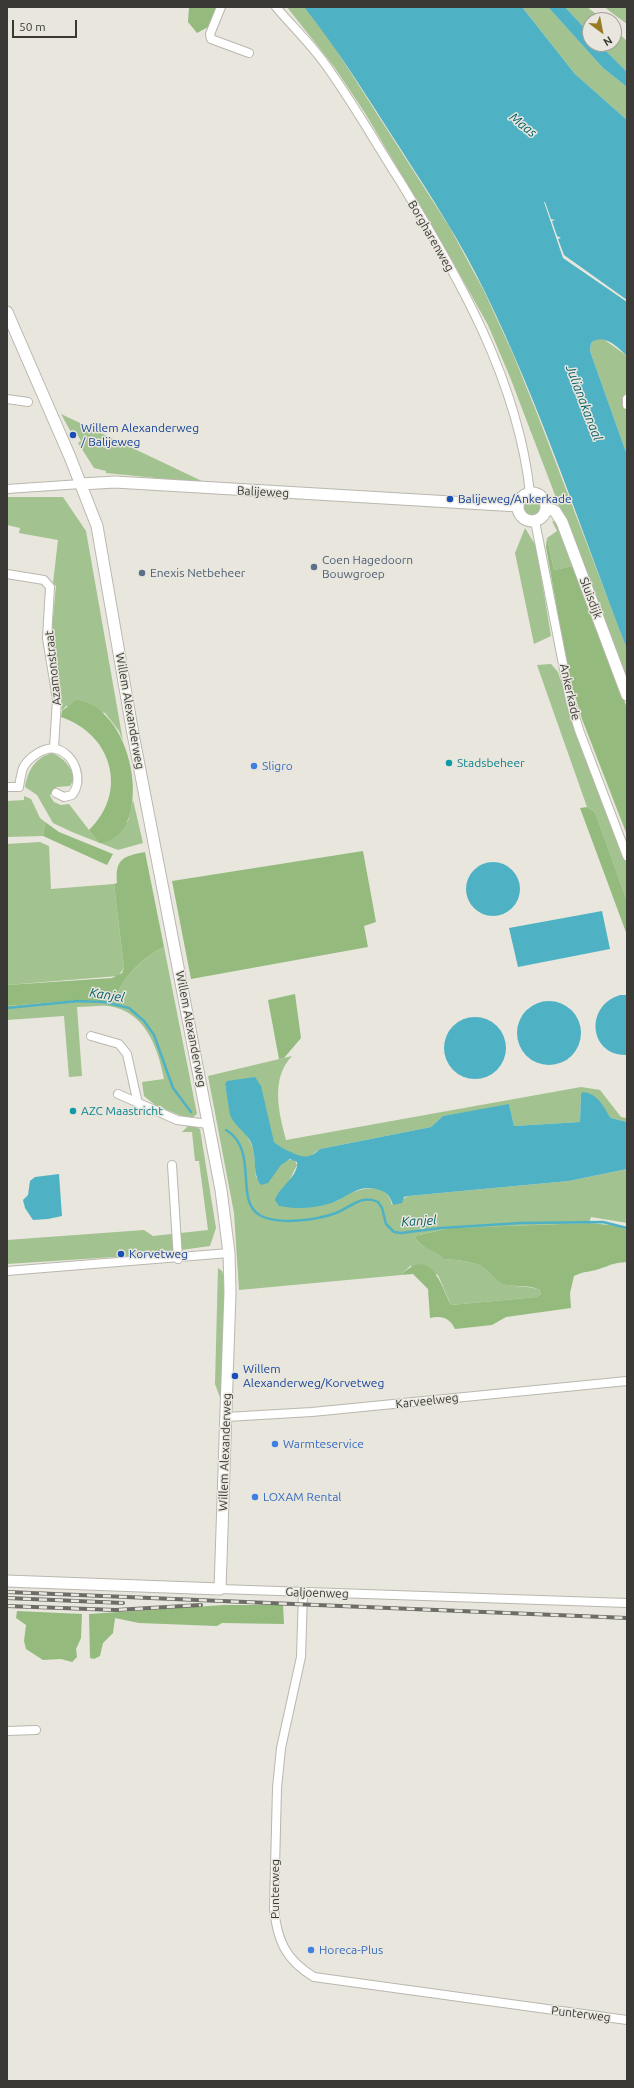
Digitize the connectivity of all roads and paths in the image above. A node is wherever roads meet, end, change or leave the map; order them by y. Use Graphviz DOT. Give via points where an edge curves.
graph roads {
  1 [pos="221,7"];
  2 [pos="276,7"];
  3 [pos="249,53"];
  4 [pos="7,312"];
  5 [pos="7,399"];
  6 [pos="627,399"];
  7 [pos="28,402"];
  8 [pos="627,405"];
  9 [pos="81,484"];
  10 [pos="7,489"];
  11 [pos="530,493"];
  12 [pos="518,506"];
  13 [pos="546,508"];
  14 [pos="535,521"];
  15 [pos="7,574"];
  16 [pos="627,695"];
  17 [pos="54,748"];
  18 [pos="7,787"];
  19 [pos="56,793"];
  20 [pos="627,856"];
  21 [pos="91,1036"];
  22 [pos="118,1094"];
  23 [pos="138,1104"];
  24 [pos="208,1124"];
  25 [pos="172,1165"];
  26 [pos="229,1253"];
  27 [pos="178,1258"];
  28 [pos="7,1271"];
  29 [pos="627,1381"];
  30 [pos="226,1417"];
  31 [pos="7,1581"];
  32 [pos="220,1589"];
  33 [pos="303,1593"];
  34 [pos="627,1603"];
  35 [pos="36,1730"];
  36 [pos="7,1731"];
  37 [pos="627,2020"];
  1 -- 3 [label="street" via="210,34 211,39"];
  2 -- 11 [label="street, Borgharenweg" via="325,63 343,90 430,231 472,309 494,358 512,410 527,468"];
  4 -- 9 [label="street, Willem Alexanderweg"];
  5 -- 7 [label="street"];
  6 -- 8 [label="street"];
  9 -- 10 [label="street, Balijeweg"];
  9 -- 12 [label="street, Balijeweg" via="114,482"];
  9 -- 24 [label="street, Willem Alexanderweg" via="97,526 132,726"];
  11 -- 12 [label="street" via="522,498"];
  11 -- 13 [label="street" via="541,496 545,500"];
  12 -- 14 [label="street" via="524,518"];
  13 -- 14 [label="street" via="543,517"];
  13 -- 16 [label="street, Sluisdijk" via="555,511 562,522"];
  14 -- 20 [label="street, Ankerkade" via="570,700"];
  15 -- 17 [label="street, Azamonstraat" via="44,580 50,587 47,638 57,699"];
  17 -- 18 [label="street" via="47,749 29,760 23,768 20,787"];
  17 -- 19 [label="street" via="72,762 78,777 77,787 72,795 64,797"];
  21 -- 23 [label="street" via="119,1044 127,1054"];
  22 -- 23 [label="street"];
  23 -- 24 [label="street" via="177,1120"];
  24 -- 26 [label="street, Willem Alexanderweg" via="221,1190"];
  25 -- 27 [label="street"];
  26 -- 27 [label="street"];
  26 -- 30 [label="street, Willem Alexanderweg"];
  27 -- 28 [label="street"];
  29 -- 30 [label="street, Karveelweg" via="312,1412"];
  30 -- 32 [label="street, Willem Alexanderweg"];
  31 -- 32 [label="street, Galjoenweg"];
  32 -- 33 [label="street, Galjoenweg"];
  33 -- 34 [label="street, Galjoenweg"];
  33 -- 37 [label="street, Punterweg" via="301,1657 281,1748 277,1788 274,1908 280,1942 290,1958 314,1977"];
  35 -- 36 [label="street"];
}
